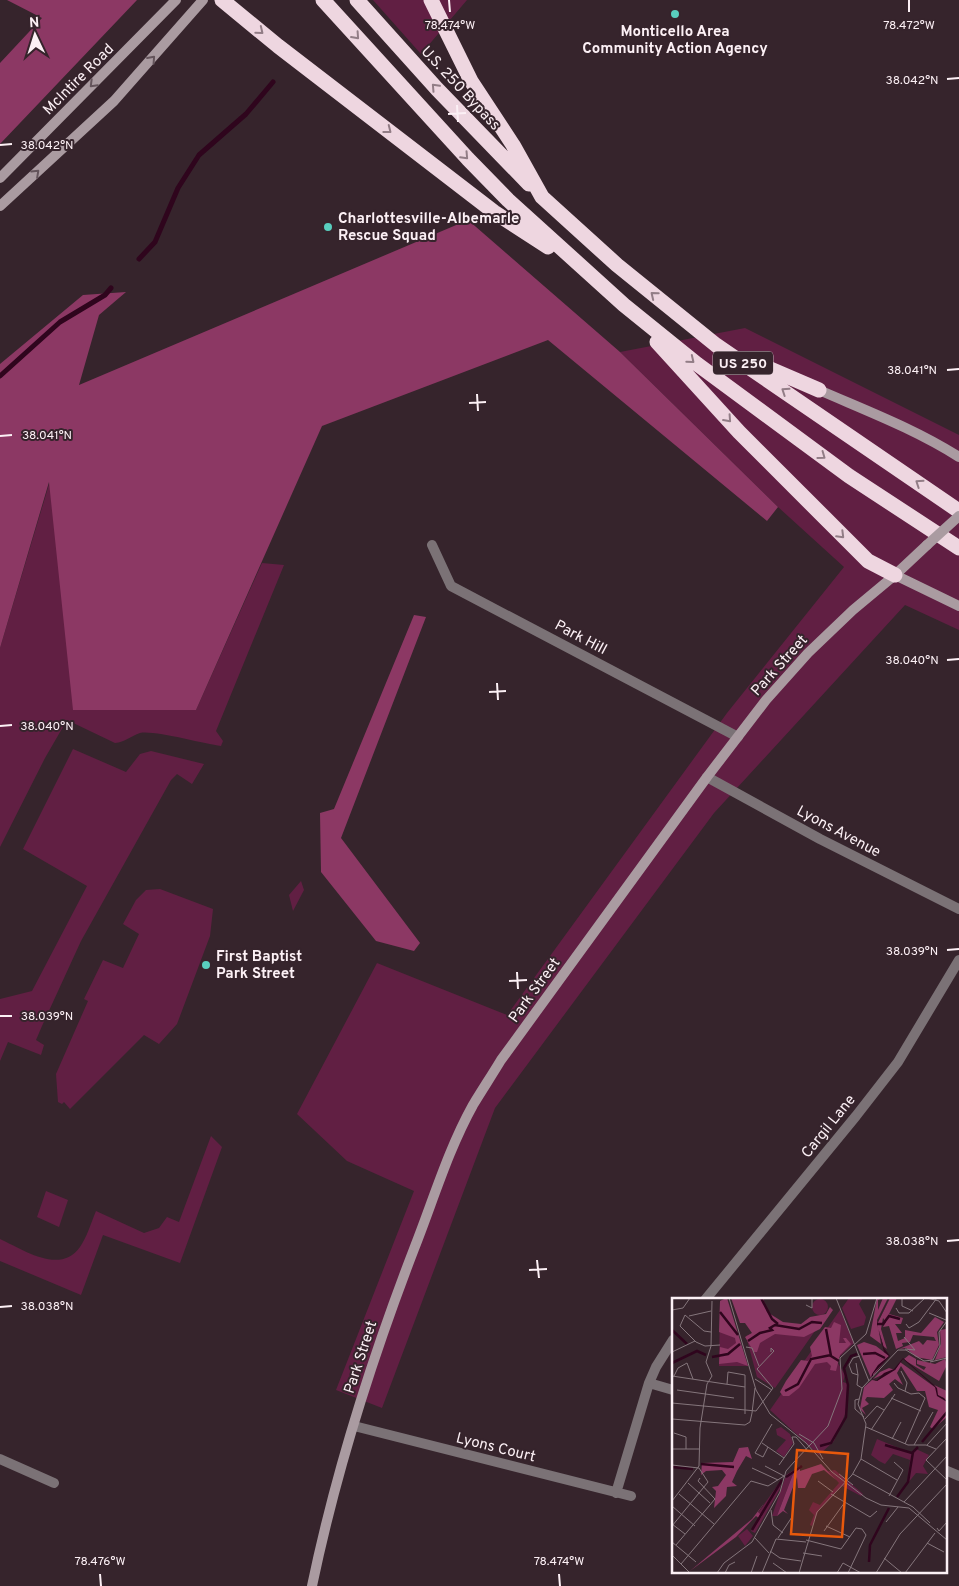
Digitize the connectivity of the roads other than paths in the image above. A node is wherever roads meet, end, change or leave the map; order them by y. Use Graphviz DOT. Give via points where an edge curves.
graph roads {
  1 [pos="176,0"];
  2 [pos="203,0"];
  3 [pos="222,0"];
  4 [pos="323,0"];
  5 [pos="357,0"];
  6 [pos="431,0"];
  7 [pos="0,178"];
  8 [pos="542,198"];
  9 [pos="0,206"];
  10 [pos="587,272"];
  11 [pos="624,305"];
  12 [pos="716,345"];
  13 [pos="819,390"];
  14 [pos="959,457"];
  15 [pos="959,510"];
  16 [pos="959,516"];
  17 [pos="432,545"];
  18 [pos="959,548"];
  19 [pos="895,575"];
  20 [pos="959,606"];
  21 [pos="738,737"];
  22 [pos="707,777"];
  23 [pos="959,909"];
  24 [pos="959,960"];
  25 [pos="707,1298"];
  26 [pos="672,1342"];
  27 [pos="649,1383"];
  28 [pos="672,1390"];
  29 [pos="354,1426"];
  30 [pos="0,1459"];
  31 [pos="946,1470"];
  32 [pos="959,1476"];
  33 [pos="54,1483"];
  34 [pos="616,1493"];
  35 [pos="631,1496"];
  36 [pos="312,1586"];
  1 -- 7 [label="street, McIntire Road, one-way"];
  9 -- 2 [label="street, one-way" via="114,101"];
  3 -- 10 [label="highway, one-way" via="494,212"];
  4 -- 10 [label="highway, US 250, one-way" via="474,166"];
  8 -- 5 [label="highway, U.S. 250 Bypass / US 250, one-way"];
  6 -- 8 [label="highway" via="471,81 513,145"];
  12 -- 8 [label="highway, US 250, one-way" via="617,265"];
  10 -- 11 [label="highway, US 250"];
  11 -- 18 [label="highway, US 250, one-way" via="697,364 849,476"];
  11 -- 19 [label="highway, one-way" via="739,432 868,562"];
  12 -- 13 [label="highway"];
  15 -- 12 [label="highway, US 250, one-way"];
  13 -- 14 [label="street" via="901,425"];
  16 -- 19 [label="street, Park Street, bridge"];
  17 -- 21 [label="street, Park Hill" via="451,586"];
  19 -- 20 [label="street"];
  19 -- 21 [label="street, Park Street" via="808,653"];
  21 -- 22 [label="street, Park Street"];
  22 -- 23 [label="street, Lyons Avenue"];
  22 -- 29 [label="street, Park Street" via="501,1060 473,1106 453,1147 396,1298"];
  24 -- 25 [label="street, Cargil Lane" via="898,1062"];
  26 -- 27 [label="street"];
  27 -- 28 [label="street"];
  27 -- 34 [label="street"];
  29 -- 34 [label="street, Lyons Court"];
  29 -- 36 [label="street, Park Street"];
  30 -- 33 [label="street"];
  31 -- 32 [label="street"];
  34 -- 35 [label="street, Lyons Court"];
}
